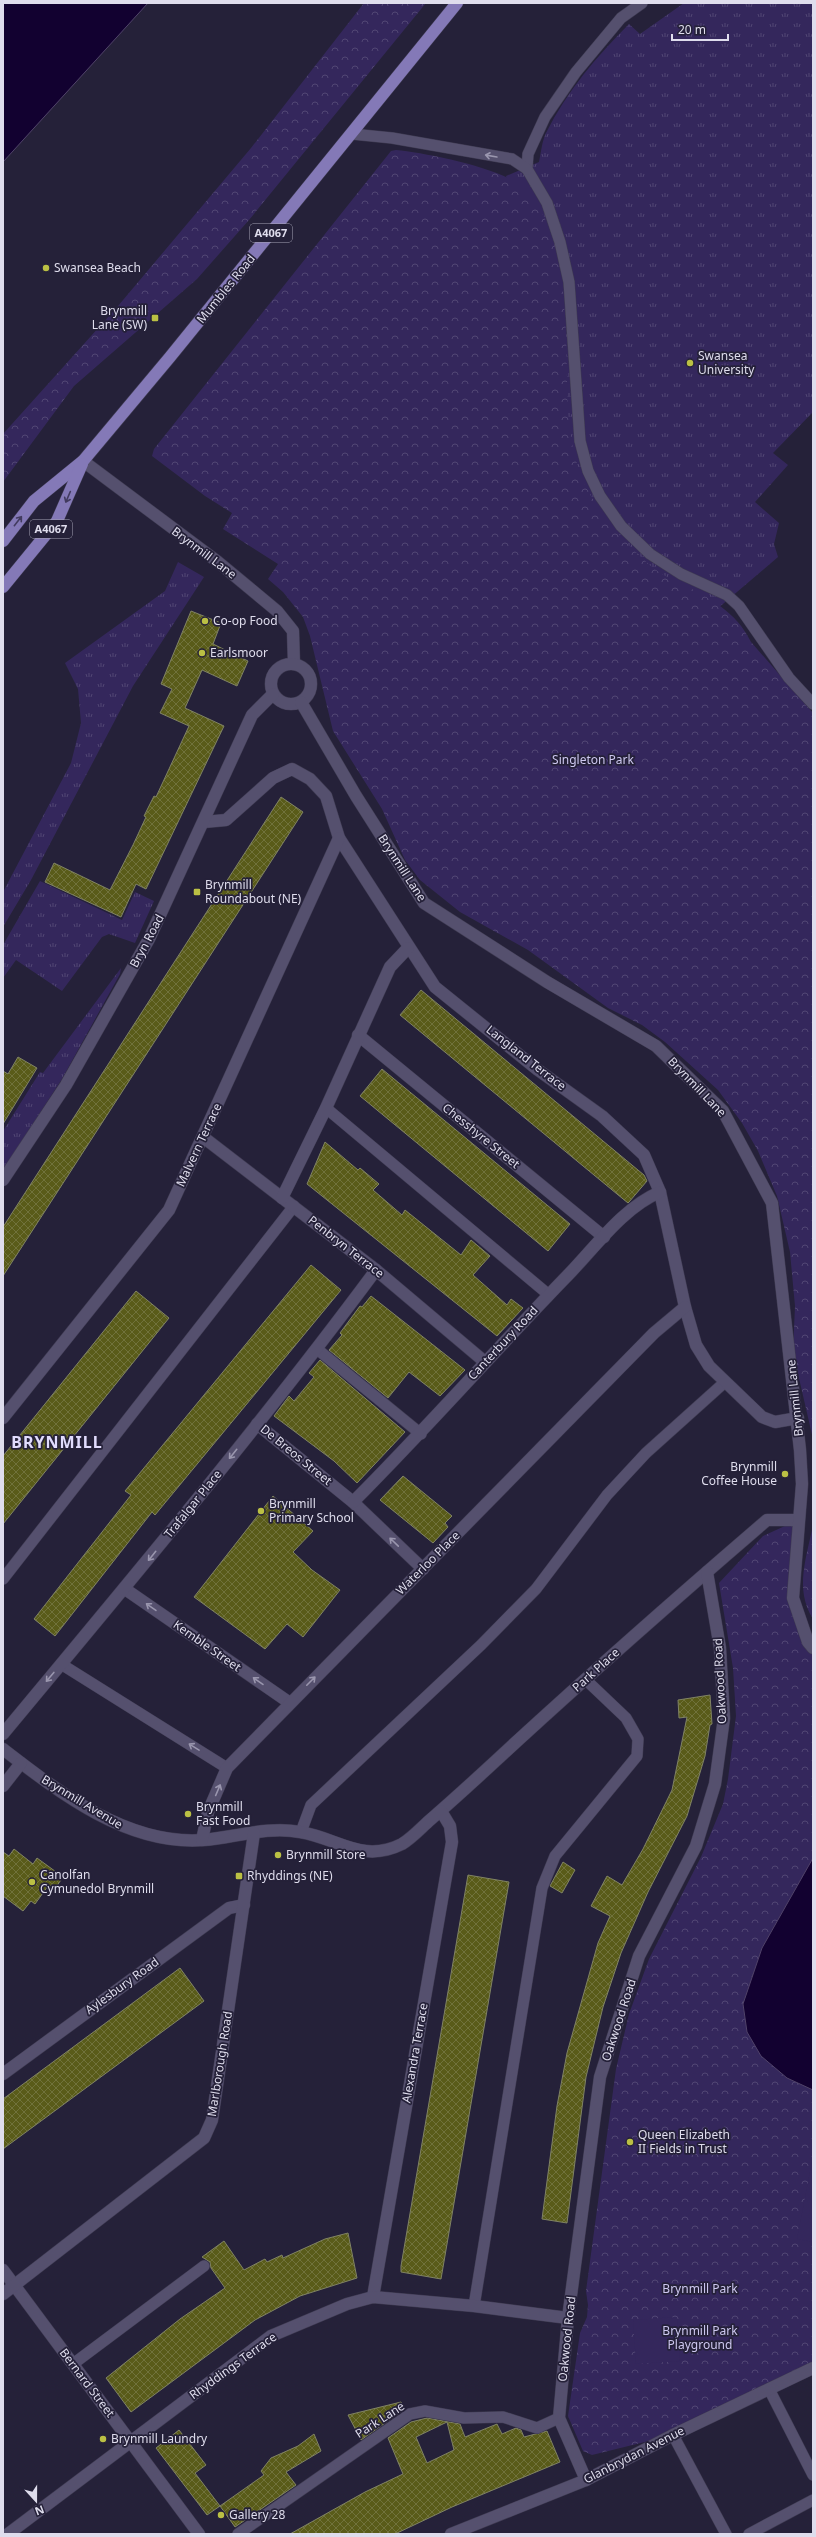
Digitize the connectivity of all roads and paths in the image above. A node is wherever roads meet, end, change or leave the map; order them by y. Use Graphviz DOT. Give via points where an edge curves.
graph roads {
  1 [pos="457,3"];
  2 [pos="642,3"];
  3 [pos="352,134"];
  4 [pos="527,169"];
  5 [pos="83,461"];
  6 [pos="3,541"];
  7 [pos="3,587"];
  8 [pos="294,664"];
  9 [pos="273,694"];
  10 [pos="301,702"];
  11 [pos="813,704"];
  12 [pos="204,822"];
  13 [pos="339,838"];
  14 [pos="408,948"];
  15 [pos="358,1035"];
  16 [pos="326,1108"];
  17 [pos="203,1138"];
  18 [pos="3,1180"];
  19 [pos="660,1192"];
  20 [pos="282,1198"];
  21 [pos="294,1206"];
  22 [pos="604,1237"];
  23 [pos="376,1270"];
  24 [pos="548,1294"];
  25 [pos="685,1307"];
  26 [pos="317,1349"];
  27 [pos="485,1362"];
  28 [pos="725,1382"];
  29 [pos="3,1418"];
  30 [pos="798,1418"];
  31 [pos="257,1424"];
  32 [pos="421,1434"];
  33 [pos="353,1502"];
  34 [pos="798,1520"];
  35 [pos="423,1569"];
  36 [pos="707,1572"];
  37 [pos="3,1579"];
  38 [pos="125,1589"];
  39 [pos="813,1648"];
  40 [pos="61,1664"];
  41 [pos="586,1679"];
  42 [pos="290,1703"];
  43 [pos="3,1734"];
  44 [pos="3,1749"];
  45 [pos="21,1763"];
  46 [pos="227,1768"];
  47 [pos="3,1786"];
  48 [pos="441,1811"];
  49 [pos="301,1832"];
  50 [pos="254,1833"];
  51 [pos="202,1840"];
  52 [pos="403,1843"];
  53 [pos="244,1905"];
  54 [pos="3,2074"];
  55 [pos="204,2266"];
  56 [pos="3,2270"];
  57 [pos="14,2286"];
  58 [pos="3,2294"];
  59 [pos="373,2297"];
  60 [pos="474,2306"];
  61 [pos="568,2318"];
  62 [pos="73,2364"];
  63 [pos="813,2368"];
  64 [pos="769,2389"];
  65 [pos="560,2418"];
  66 [pos="673,2435"];
  67 [pos="130,2441"];
  68 [pos="813,2475"];
  69 [pos="586,2480"];
  70 [pos="813,2500"];
  71 [pos="195,2532"];
  72 [pos="8,2534"];
  73 [pos="238,2534"];
  74 [pos="451,2534"];
  75 [pos="726,2534"];
  76 [pos="749,2534"];
  1 -- 3 [label="main road, Mumbles Road / A4067"];
  2 -- 4 [label="lane" via="621,18 567,85 545,117 528,154"];
  4 -- 3 [label="lane, one-way" via="512,159 392,138"];
  3 -- 5 [label="main road, Mumbles Road / A4067"];
  4 -- 11 [label="lane" via="547,203 560,242 569,282 580,441 588,471 600,496 621,526 650,554 681,574 727,595 739,606 789,678"];
  6 -- 5 [label="main road, Mumbles Road / A4067, one-way" via="34,501"];
  5 -- 7 [label="main road, Mumbles Road / A4067, one-way" via="57,521"];
  5 -- 8 [label="street, Brynmill Lane" via="218,562 277,611 292,631"];
  8 -- 9 [label="street" via="283,666 274,672 270,683"];
  8 -- 10 [label="street" via="304,668 311,686 308,695"];
  9 -- 10 [label="street" via="280,702 291,705"];
  9 -- 12 [label="street, Bryn Road" via="252,715"];
  10 -- 30 [label="street, Brynmill Lane" via="356,796 424,903 547,982 656,1046 723,1111 772,1203"];
  12 -- 13 [label="street, Langland Terrace" via="226,820 273,778 292,769 310,779 326,796"];
  12 -- 18 [label="street, Bryn Road" via="143,951 66,1085"];
  13 -- 14 [label="street, Langland Terrace"];
  13 -- 17 [label="street, Malvern Terrace"];
  14 -- 15 [label="street" via="390,967"];
  14 -- 19 [label="street, Langland Terrace" via="435,987 538,1070 602,1116 644,1156"];
  15 -- 16 [label="street"];
  15 -- 22 [label="street, Chesshyre Street"];
  16 -- 20 [label="street"];
  16 -- 24 [label="lane"];
  17 -- 20 [label="street, Penbryn Terrace"];
  17 -- 29 [label="street, Malvern Terrace" via="169,1210"];
  19 -- 22 [label="street, Canterbury Road" via="642,1199"];
  19 -- 25 [label="street, Langland Terrace"];
  20 -- 21 [label="street, Penbryn Terrace"];
  21 -- 23 [label="street, Penbryn Terrace"];
  21 -- 37 [label="lane"];
  22 -- 24 [label="street, Canterbury Road"];
  23 -- 26 [label="street, Trafalgar Place"];
  23 -- 27 [label="street, Penbryn Terrace"];
  24 -- 27 [label="street, Canterbury Road"];
  25 -- 28 [label="street, Langland Terrace" via="696,1345 709,1366"];
  25 -- 35 [label="street, Waterloo Place" via="654,1333"];
  26 -- 31 [label="street, Trafalgar Place"];
  26 -- 32 [label="lane"];
  27 -- 32 [label="street, Canterbury Road"];
  28 -- 30 [label="street, Langland Terrace" via="762,1417 775,1422"];
  28 -- 49 [label="lane" via="646,1453 606,1495 536,1589 481,1645 311,1805"];
  30 -- 34 [label="street, Brynmill Lane" via="802,1484"];
  31 -- 33 [label="street, De Breos Street"];
  31 -- 38 [label="street, Trafalgar Place, one-way"];
  32 -- 33 [label="street, Canterbury Road"];
  35 -- 33 [label="street, De Breos Street, one-way"];
  34 -- 36 [label="street, Park Place" via="767,1520"];
  34 -- 39 [label="street, Brynmill Lane" via="793,1598 808,1642"];
  42 -- 35 [label="street, Waterloo Place, one-way"];
  36 -- 41 [label="street, Park Place"];
  36 -- 61 [label="street, Oakwood Road" via="720,1648 724,1718 715,1784 696,1846 639,1956 600,2077"];
  38 -- 40 [label="street, Trafalgar Place"];
  42 -- 38 [label="street, Kemble Street, one-way"];
  40 -- 43 [label="street, Trafalgar Place, one-way"];
  46 -- 40 [label="lane, one-way"];
  41 -- 48 [label="street, Park Place"];
  41 -- 60 [label="lane" via="626,1718 638,1739 637,1756 555,1856 542,1888"];
  42 -- 46 [label="street, Waterloo Place"];
  44 -- 45 [label="street, Brynmill Avenue"];
  45 -- 47 [label="street"];
  45 -- 51 [label="street, Brynmill Avenue" via="58,1790 126,1828 157,1836"];
  51 -- 46 [label="street, Waterloo Place, one-way" via="208,1812"];
  48 -- 52 [label="street, Park Place"];
  48 -- 59 [label="street, Alexandra Terrace" via="450,1826 452,1842"];
  49 -- 50 [label="street, Brynmill Avenue" via="278,1830"];
  49 -- 52 [label="street, Brynmill Avenue" via="366,1853 384,1851"];
  50 -- 51 [label="street, Brynmill Avenue"];
  50 -- 53 [label="street, Marlborough Road"];
  53 -- 54 [label="street, Aylesbury Road" via="229,1908"];
  53 -- 57 [label="street, Marlborough Road" via="212,2120 204,2138"];
  55 -- 62 [label="lane"];
  56 -- 57 [label="street, Bernard Street"];
  57 -- 58 [label="street, Marlborough Road"];
  57 -- 62 [label="street, Bernard Street"];
  59 -- 60 [label="street, Rhyddings Terrace"];
  59 -- 67 [label="street, Rhyddings Terrace" via="347,2304 271,2336"];
  60 -- 61 [label="street, Rhyddings Terrace"];
  61 -- 65 [label="street, Oakwood Road"];
  62 -- 67 [label="street, Bernard Street"];
  63 -- 64 [label="street, Glanbrydan Avenue"];
  64 -- 66 [label="street, Glanbrydan Avenue"];
  64 -- 68 [label="lane"];
  65 -- 69 [label="street, Oakwood Road"];
  65 -- 73 [label="lane, Park Lane" via="537,2428 503,2417 464,2418 424,2411 410,2414"];
  66 -- 69 [label="street, Glanbrydan Avenue"];
  66 -- 75 [label="lane"];
  67 -- 71 [label="street, Bernard Street"];
  67 -- 72 [label="street, Rhyddings Terrace"];
  69 -- 74 [label="street, Glanbrydan Avenue"];
  70 -- 76 [label="lane"];
}
